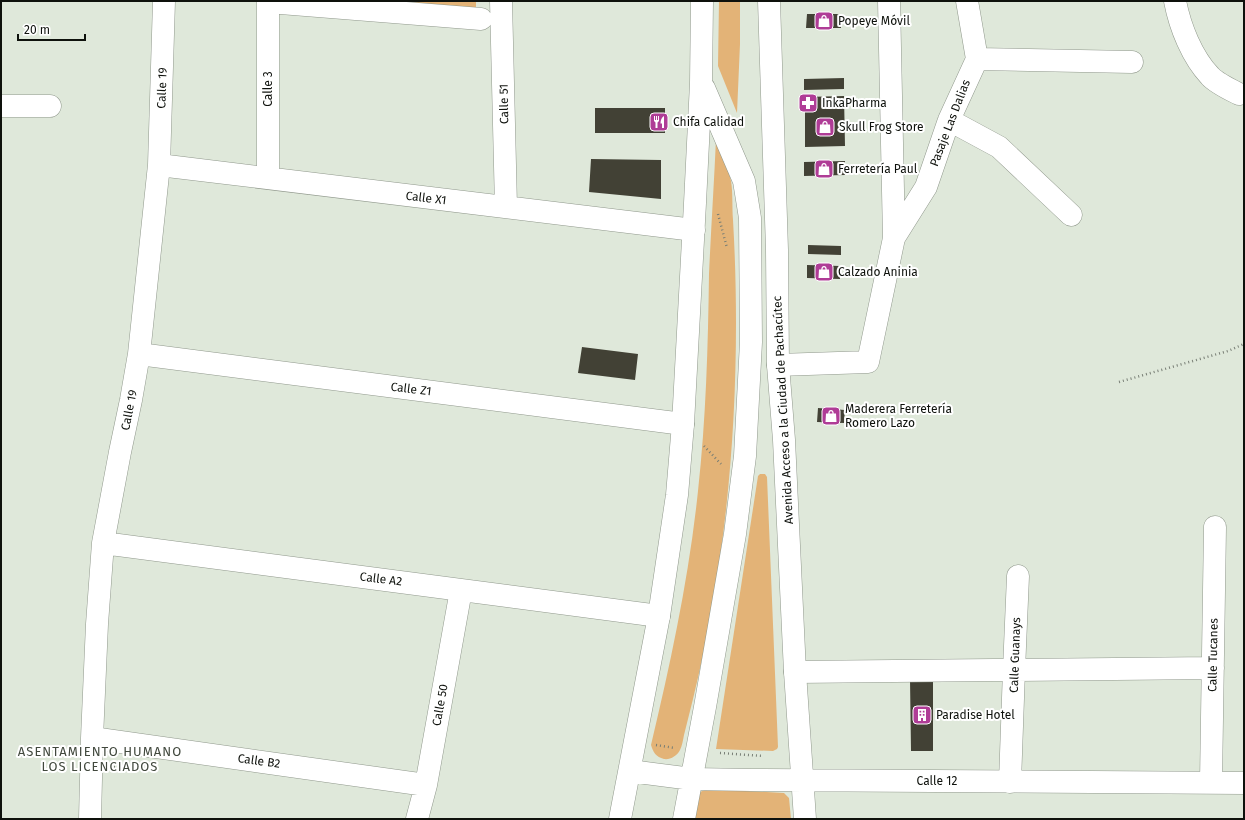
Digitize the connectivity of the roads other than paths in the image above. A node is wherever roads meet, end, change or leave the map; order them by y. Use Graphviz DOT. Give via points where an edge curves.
graph roads {
  1 [pos="164,1"];
  2 [pos="501,1"];
  3 [pos="702,1"];
  4 [pos="770,1"];
  5 [pos="889,1"];
  6 [pos="967,1"];
  7 [pos="1175,1"];
  8 [pos="268,2"];
  9 [pos="481,19"];
  10 [pos="977,59"];
  11 [pos="1132,62"];
  12 [pos="702,83"];
  13 [pos="1239,94"];
  14 [pos="1,106"];
  15 [pos="50,106"];
  16 [pos="949,120"];
  17 [pos="159,165"];
  18 [pos="268,178"];
  19 [pos="506,208"];
  20 [pos="1071,215"];
  21 [pos="694,230"];
  22 [pos="894,238"];
  23 [pos="139,354"];
  24 [pos="778,365"];
  25 [pos="683,424"];
  26 [pos="1215,527"];
  27 [pos="104,543"];
  28 [pos="1018,576"];
  29 [pos="461,590"];
  30 [pos="659,616"];
  31 [pos="1213,668"];
  32 [pos="1014,670"];
  33 [pos="796,672"];
  34 [pos="92,738"];
  35 [pos="630,771"];
  36 [pos="692,779"];
  37 [pos="802,781"];
  38 [pos="1010,782"];
  39 [pos="1211,782"];
  40 [pos="1244,782"];
  41 [pos="426,785"];
  42 [pos="90,819"];
  43 [pos="417,819"];
  44 [pos="620,819"];
  45 [pos="684,819"];
  46 [pos="805,819"];
  1 -- 17 [label="street, Calle 19"];
  2 -- 19 [label="street, Calle 51"];
  3 -- 12 [label="street"];
  4 -- 24 [label="street, Avenida Acceso a la Ciudad de Pachacútec"];
  5 -- 22 [label="street"];
  6 -- 10 [label="street"];
  7 -- 13 [label="street" via="1190,48 1210,78"];
  8 -- 9 [label="street"];
  8 -- 18 [label="street, Calle 3"];
  10 -- 11 [label="street"];
  10 -- 16 [label="street, Pasaje Las Dalias"];
  12 -- 21 [label="street"];
  12 -- 36 [label="street" via="744,181 750,218 751,342 745,456 735,534"];
  14 -- 15 [label="street"];
  16 -- 20 [label="street" via="999,147"];
  16 -- 22 [label="street, Pasaje Las Dalias" via="926,187"];
  17 -- 18 [label="street, Calle X1"];
  17 -- 23 [label="street, Calle 19"];
  18 -- 19 [label="street, Calle X1"];
  19 -- 21 [label="street, Calle X1"];
  21 -- 25 [label="street"];
  22 -- 24 [label="street" via="868,362"];
  23 -- 25 [label="street, Calle Z1"];
  23 -- 27 [label="street, Calle 19"];
  24 -- 33 [label="street, Avenida Acceso a la Ciudad de Pachacútec"];
  25 -- 30 [label="street" via="677,495"];
  26 -- 31 [label="street, Calle Tucanes"];
  27 -- 29 [label="street, Calle A2"];
  27 -- 34 [label="street, Calle 19" via="97,624"];
  28 -- 32 [label="street, Calle Guanays"];
  29 -- 30 [label="street, Calle A2"];
  29 -- 41 [label="street, Calle 50"];
  30 -- 35 [label="street"];
  31 -- 32 [label="street"];
  31 -- 39 [label="street, Calle Tucanes"];
  32 -- 33 [label="street"];
  32 -- 38 [label="street, Calle Guanays"];
  33 -- 37 [label="street, Avenida Acceso a la Ciudad de Pachacútec"];
  34 -- 41 [label="street, Calle B2"];
  34 -- 42 [label="street, Calle 19"];
  35 -- 36 [label="street, Calle 12"];
  35 -- 44 [label="street"];
  36 -- 37 [label="street, Calle 12"];
  36 -- 45 [label="street"];
  37 -- 38 [label="street, Calle 12"];
  37 -- 46 [label="street, Avenida Acceso a la Ciudad de Pachacútec"];
  38 -- 39 [label="street, Calle 12"];
  39 -- 40 [label="street, Calle 12"];
  41 -- 43 [label="street, Calle 50"];
}
